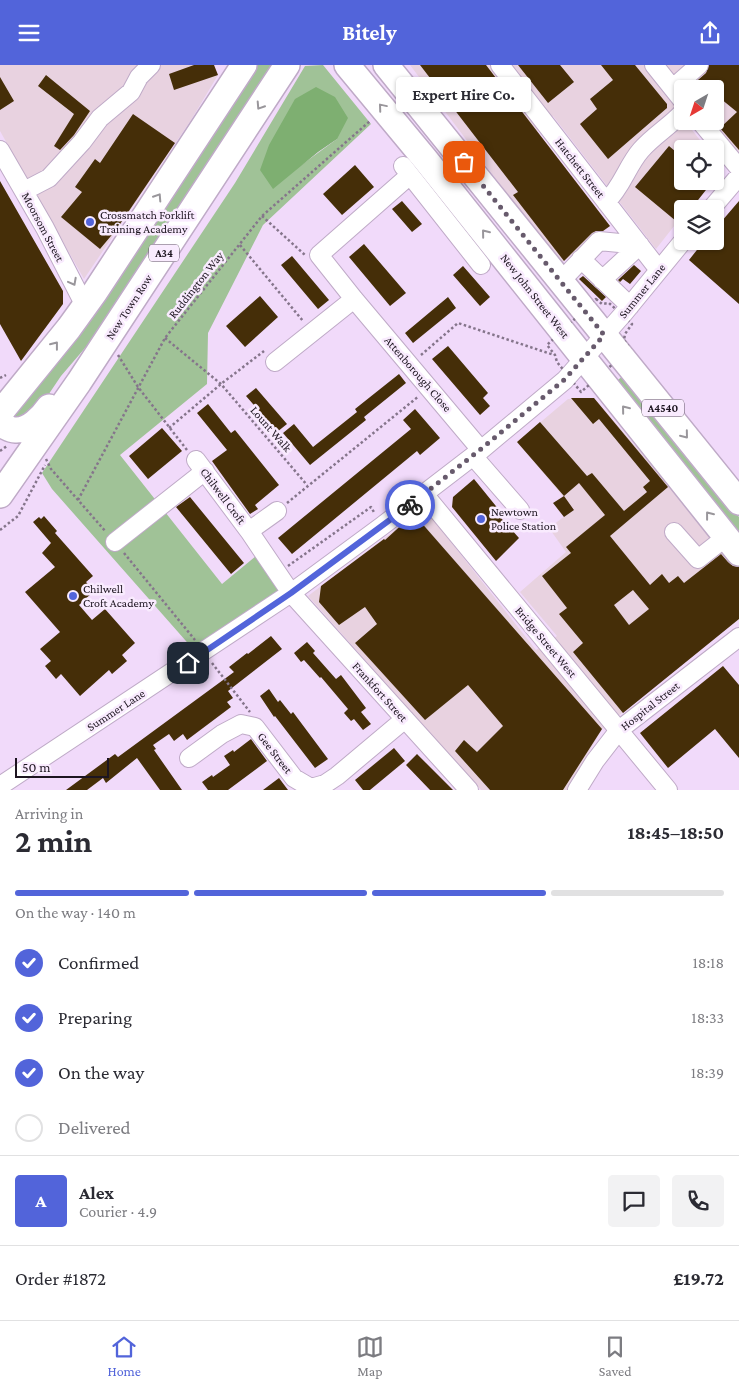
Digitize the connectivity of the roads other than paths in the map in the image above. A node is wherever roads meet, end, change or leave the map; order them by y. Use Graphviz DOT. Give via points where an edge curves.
graph roads {
  1 [pos="151,65"];
  2 [pos="244,65"];
  3 [pos="287,65"];
  4 [pos="347,65"];
  5 [pos="386,65"];
  6 [pos="500,65"];
  7 [pos="654,65"];
  8 [pos="698,65"];
  9 [pos="688,80"];
  10 [pos="674,89"];
  11 [pos="674,120"];
  12 [pos="707,130"];
  13 [pos="0,150"];
  14 [pos="739,168"];
  15 [pos="739,176"];
  16 [pos="24,191"];
  17 [pos="719,200"];
  18 [pos="606,202"];
  19 [pos="640,245"];
  20 [pos="676,250"];
  21 [pos="581,259"];
  22 [pos="481,265"];
  23 [pos="659,271"];
  24 [pos="602,280"];
  25 [pos="560,282"];
  26 [pos="354,299"];
  27 [pos="86,306"];
  28 [pos="630,306"];
  29 [pos="604,335"];
  30 [pos="111,344"];
  31 [pos="584,358"];
  32 [pos="275,362"];
  33 [pos="0,413"];
  34 [pos="0,424"];
  35 [pos="0,430"];
  36 [pos="477,453"];
  37 [pos="18,469"];
  38 [pos="424,494"];
  39 [pos="0,495"];
  40 [pos="739,502"];
  41 [pos="520,510"];
  42 [pos="277,511"];
  43 [pos="249,531"];
  44 [pos="674,532"];
  45 [pos="115,542"];
  46 [pos="733,545"];
  47 [pos="291,593"];
  48 [pos="739,637"];
  49 [pos="405,719"];
  50 [pos="619,730"];
  51 [pos="190,758"];
  52 [pos="0,786"];
  53 [pos="469,790"];
  54 [pos="577,790"];
  55 [pos="668,790"];
  1 -- 16 [label="street" via="131,92 100,118 48,178"];
  27 -- 2 [label="highway, one-way"];
  3 -- 30 [label="highway, New Town Row / A34, one-way"];
  31 -- 4 [label="highway, New John Street West / A4540, one-way"];
  5 -- 25 [label="highway, A4540"];
  6 -- 18 [label="street, Hatchett Street"];
  7 -- 10 [label="street"];
  8 -- 9 [label="street"];
  11 -- 18 [label="street" via="641,150 616,192"];
  12 -- 14 [label="street"];
  13 -- 16 [label="street, Moorsom Street"];
  15 -- 17 [label="street"];
  16 -- 27 [label="street, Moorsom Street, one-way"];
  18 -- 19 [label="street, Hatchett Street"];
  19 -- 21 [label="street" via="599,241"];
  19 -- 23 [label="street, Hatchett Street"];
  19 -- 24 [label="street"];
  20 -- 23 [label="street, Summer Lane"];
  21 -- 24 [label="street"];
  21 -- 25 [label="street"];
  22 -- 26 [label="street, Attenborough Close" via="406,171 319,255"];
  23 -- 28 [label="street, Summer Lane"];
  24 -- 28 [label="street"];
  25 -- 29 [label="highway, A4540"];
  26 -- 32 [label="street"];
  26 -- 36 [label="street, Attenborough Close" via="430,387"];
  33 -- 27 [label="highway, one-way"];
  28 -- 29 [label="street, Summer Lane"];
  29 -- 31 [label="street, Summer Lane"];
  29 -- 40 [label="highway, A4540, one-way"];
  30 -- 34 [label="highway" via="78,368 43,415 25,429 14,431"];
  30 -- 37 [label="highway, New Town Row / A34"];
  31 -- 36 [label="street, Summer Lane" via="565,379"];
  46 -- 31 [label="highway, New John Street West / A4540, one-way"];
  35 -- 37 [label="highway" via="16,455"];
  36 -- 38 [label="street, Summer Lane"];
  36 -- 41 [label="street, Attenborough Close"];
  37 -- 39 [label="highway, New Town Row / A34"];
  38 -- 47 [label="street, Summer Lane"];
  38 -- 50 [label="street, Bridge Street West"];
  42 -- 43 [label="street, Chilwell Croft"];
  43 -- 45 [label="street, Chilwell Croft" via="200,466"];
  43 -- 47 [label="street, Chilwell Croft"];
  44 -- 46 [label="street" via="698,559"];
  47 -- 49 [label="street, Frankfort Street"];
  47 -- 52 [label="street, Summer Lane"];
  48 -- 50 [label="street, Hospital Street"];
  49 -- 51 [label="street, Gee Street" via="337,776 311,788 294,778 255,727 241,724"];
  49 -- 53 [label="street, Frankfort Street"];
  50 -- 54 [label="street, Hospital Street"];
  50 -- 55 [label="street, Bridge Street West"];
}
